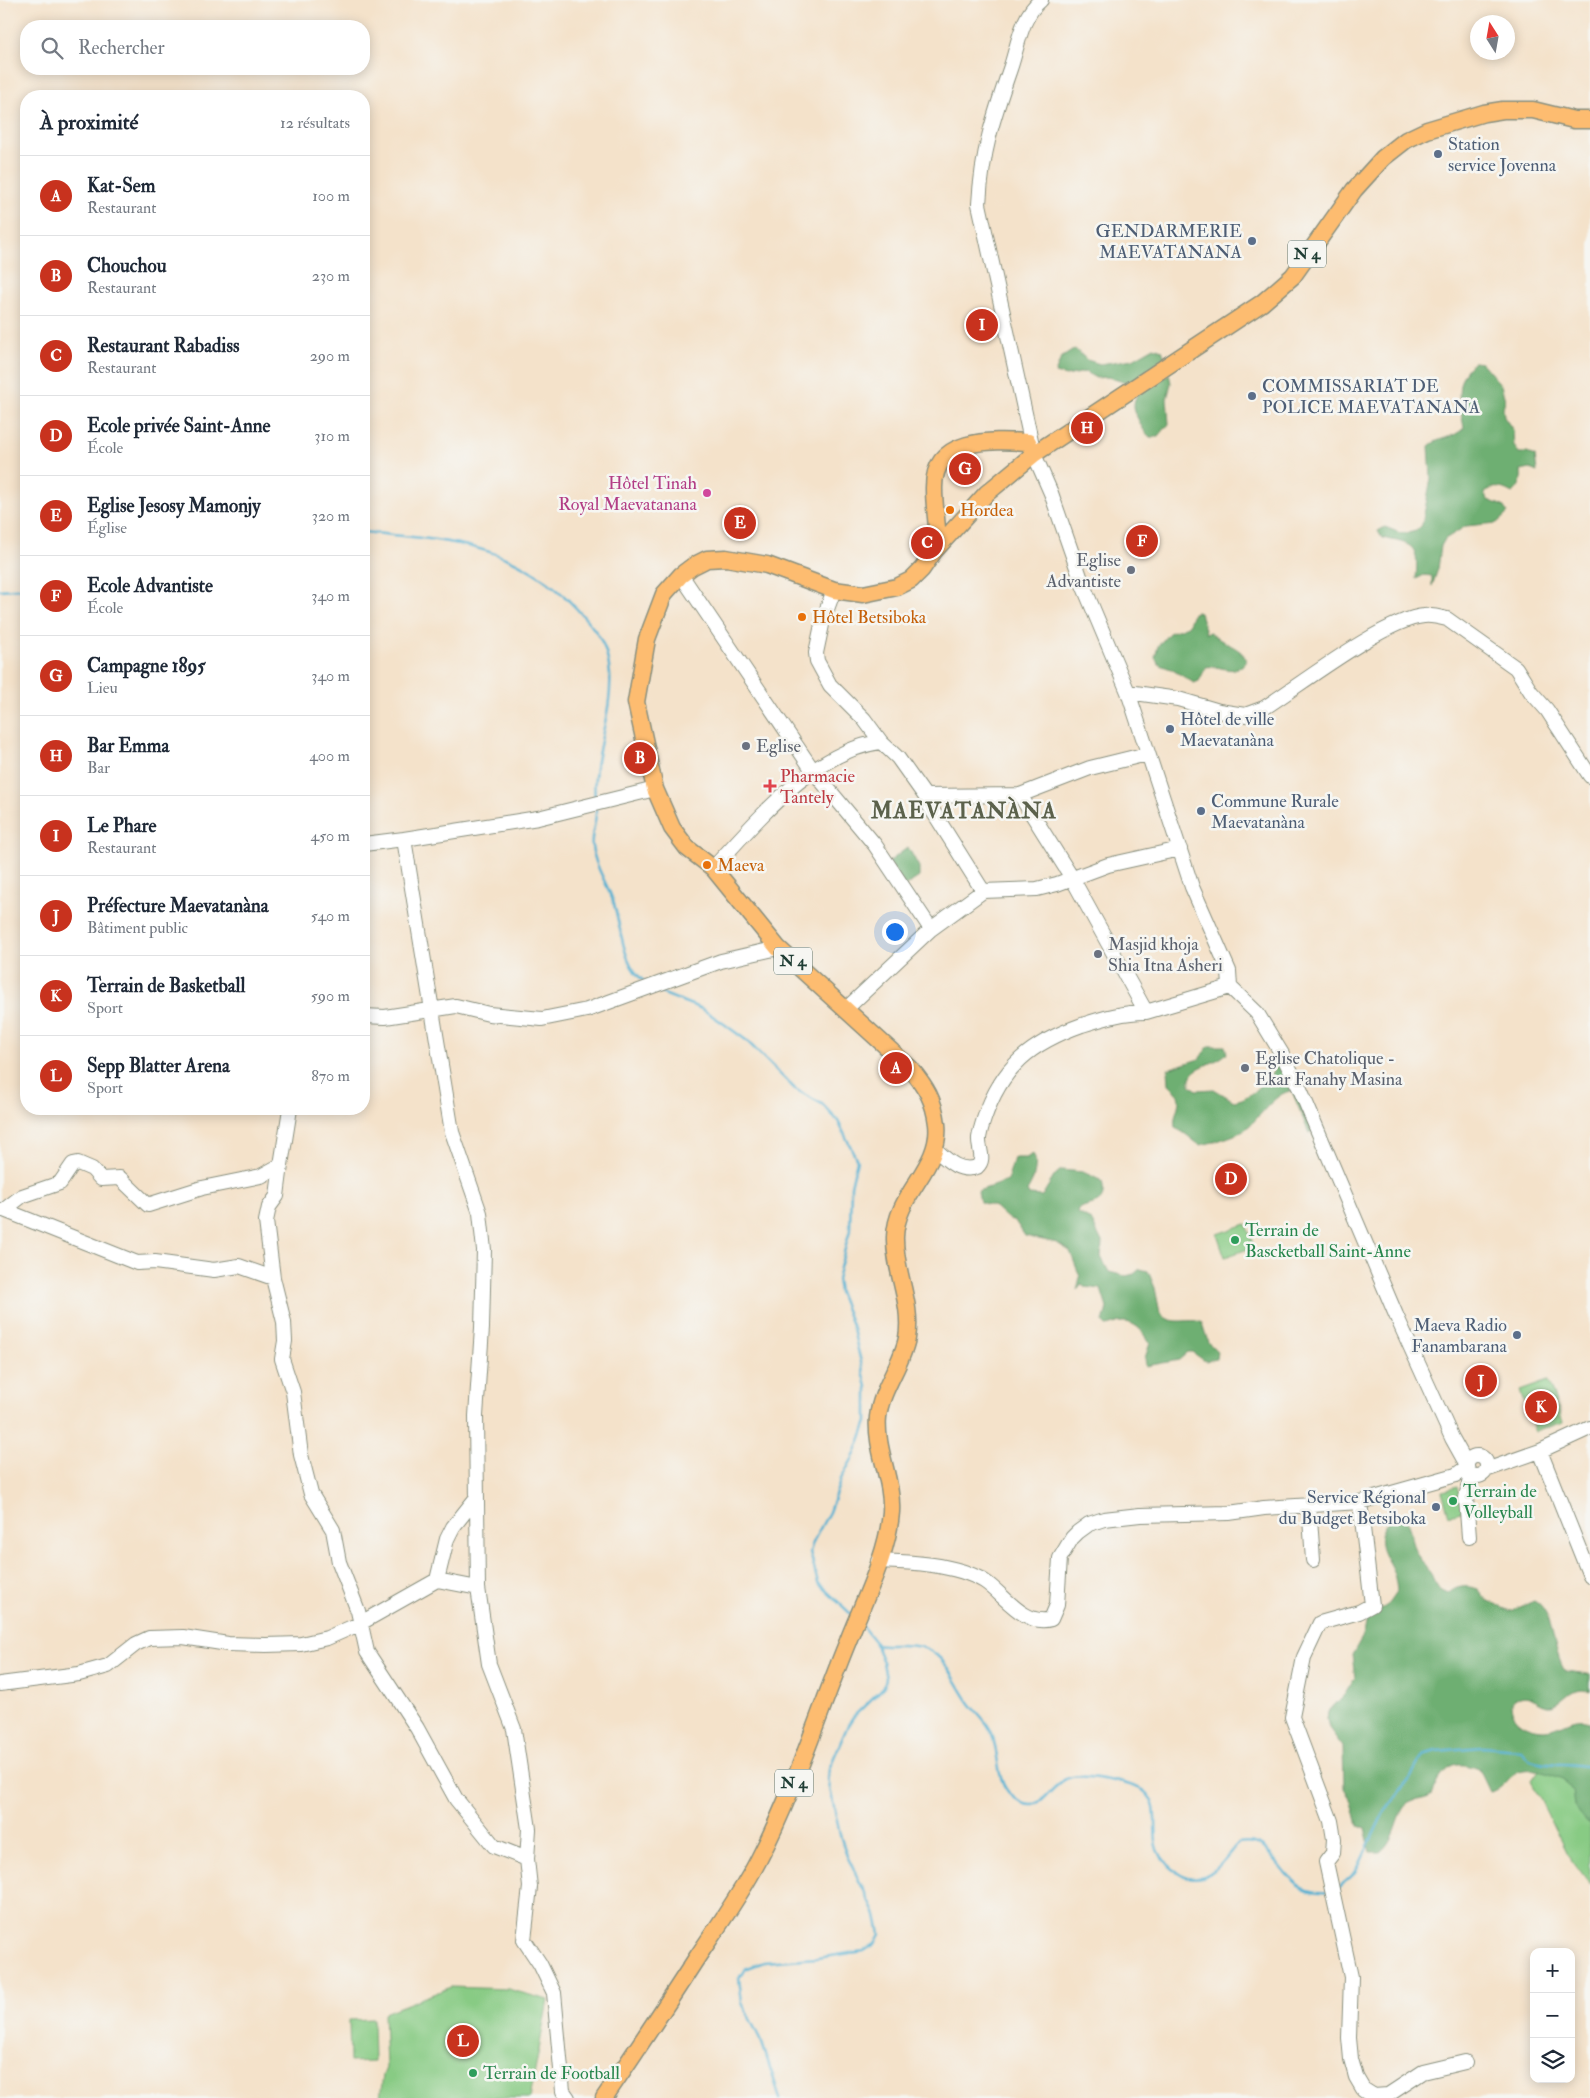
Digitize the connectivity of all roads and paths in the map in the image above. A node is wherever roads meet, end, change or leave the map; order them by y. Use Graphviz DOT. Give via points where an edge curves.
graph roads {
  1 [pos="1041,0"];
  2 [pos="1590,120"];
  3 [pos="1034,454"];
  4 [pos="938,546"];
  5 [pos="682,575"];
  6 [pos="834,590"];
  7 [pos="1128,692"];
  8 [pos="881,742"];
  9 [pos="1147,754"];
  10 [pos="814,772"];
  11 [pos="1590,776"];
  12 [pos="655,789"];
  13 [pos="1020,795"];
  14 [pos="925,796"];
  15 [pos="404,839"];
  16 [pos="370,843"];
  17 [pos="1180,849"];
  18 [pos="713,868"];
  19 [pos="1072,878"];
  20 [pos="983,891"];
  21 [pos="931,929"];
  22 [pos="778,948"];
  23 [pos="1230,987"];
  24 [pos="846,1009"];
  25 [pos="432,1010"];
  26 [pos="1146,1012"];
  27 [pos="370,1016"];
  28 [pos="289,1115"];
  29 [pos="936,1150"];
  30 [pos="281,1165"];
  31 [pos="2,1210"];
  32 [pos="273,1278"];
  33 [pos="1590,1428"];
  34 [pos="1540,1451"];
  35 [pos="1477,1467"];
  36 [pos="477,1497"];
  37 [pos="1360,1502"];
  38 [pos="1309,1505"];
  39 [pos="1469,1537"];
  40 [pos="1313,1560"];
  41 [pos="878,1561"];
  42 [pos="1590,1576"];
  43 [pos="438,1580"];
  44 [pos="478,1588"];
  45 [pos="359,1624"];
  46 [pos="0,1684"];
  47 [pos="527,1859"];
  48 [pos="1465,2062"];
  49 [pos="568,2098"];
  50 [pos="604,2098"];
  1 -- 3 [label="street" via="1025,23 994,114 982,168 979,204"];
  2 -- 3 [label="main road, N 4" via="1574,120 1533,110 1503,110 1435,127 1406,140 1383,158 1354,190 1293,276 1262,303"];
  3 -- 4 [label="main road, N 4" via="987,493"];
  3 -- 4 [label="main road" via="1028,442 1005,441 961,447 947,453 937,467 934,482"];
  3 -- 7 [label="street" via="1083,585"];
  4 -- 6 [label="main road, N 4" via="911,580 897,587 863,594"];
  5 -- 6 [label="main road, N 4" via="707,559 726,558 767,565"];
  5 -- 10 [label="street"];
  5 -- 12 [label="main road, N 4" via="664,594 640,670 636,702"];
  6 -- 8 [label="street" via="823,620 817,661 830,685 864,719"];
  7 -- 9 [label="street"];
  7 -- 11 [label="street" via="1178,699 1245,715 1264,708 1385,630 1423,616 1434,616 1447,619 1516,668"];
  8 -- 10 [label="street" via="865,744 838,756"];
  8 -- 14 [label="street" via="898,758"];
  9 -- 13 [label="street" via="1090,768"];
  9 -- 17 [label="street"];
  10 -- 18 [label="street" via="793,785"];
  10 -- 21 [label="street" via="875,844"];
  12 -- 15 [label="street" via="605,803 472,830"];
  12 -- 18 [label="main road, N 4" via="672,828 687,848"];
  13 -- 14 [label="street"];
  13 -- 19 [label="street"];
  14 -- 20 [label="street"];
  15 -- 16 [label="street"];
  15 -- 25 [label="street"];
  17 -- 19 [label="street" via="1108,865"];
  17 -- 23 [label="street" via="1205,919 1229,971"];
  18 -- 22 [label="main road, N 4"];
  19 -- 20 [label="street" via="1037,889"];
  19 -- 26 [label="street"];
  20 -- 21 [label="street"];
  21 -- 24 [label="street"];
  22 -- 24 [label="main road, N 4"];
  22 -- 25 [label="street" via="721,961 587,1010 542,1019 489,1014 456,1006"];
  23 -- 26 [label="street"];
  23 -- 35 [label="street" via="1257,1013 1282,1054 1452,1438 1478,1453"];
  24 -- 29 [label="main road, N 4" via="911,1069 928,1090 936,1109 939,1134"];
  25 -- 27 [label="street"];
  25 -- 36 [label="street" via="452,1132 476,1197 482,1226"];
  26 -- 29 [label="street" via="1129,1012 1100,1019 1044,1040 1028,1052 1010,1071 993,1098 981,1130 982,1160 977,1167 965,1170 957,1167"];
  28 -- 30 [label="street"];
  29 -- 41 [label="main road, N 4" via="905,1199 896,1221 895,1238 907,1300 908,1326 907,1340 878,1417 890,1484 891,1512"];
  30 -- 31 [label="street" via="261,1176 202,1188 148,1205 120,1178 101,1179 92,1169 78,1163 73,1164 60,1182 28,1193"];
  30 -- 32 [label="street" via="277,1196 269,1206 266,1221"];
  31 -- 32 [label="street" via="137,1262 214,1270 239,1266"];
  32 -- 45 [label="street" via="284,1322 282,1359 293,1392 305,1473 311,1494 333,1530 339,1562 358,1612"];
  33 -- 34 [label="street"];
  34 -- 35 [label="street"];
  34 -- 42 [label="street"];
  35 -- 37 [label="street"];
  35 -- 39 [label="street" via="1466,1498"];
  36 -- 43 [label="street" via="447,1539"];
  36 -- 44 [label="street"];
  37 -- 38 [label="street"];
  37 -- 48 [label="street" via="1372,1605 1360,1612 1320,1623 1304,1657 1292,1717 1331,1821 1333,1853 1326,1862 1351,1977 1351,2059 1363,2089 1374,2096 1388,2095 1423,2072"];
  38 -- 40 [label="street"];
  38 -- 41 [label="street" via="1229,1513 1140,1515 1089,1524 1072,1538 1060,1558 1057,1605 1051,1619 1045,1621 1016,1609 994,1588 972,1576 929,1564"];
  41 -- 50 [label="main road, N 4" via="789,1795 757,1862"];
  43 -- 44 [label="street"];
  43 -- 45 [label="street"];
  44 -- 47 [label="street" via="489,1664 514,1729 530,1829"];
  45 -- 46 [label="street" via="327,1638 301,1644 228,1644 183,1637 149,1638 108,1666 79,1674"];
  45 -- 47 [label="street" via="367,1652 417,1728 456,1799 494,1846"];
  47 -- 49 [label="street" via="530,1887 524,1940 554,1993 563,2091"];
}
